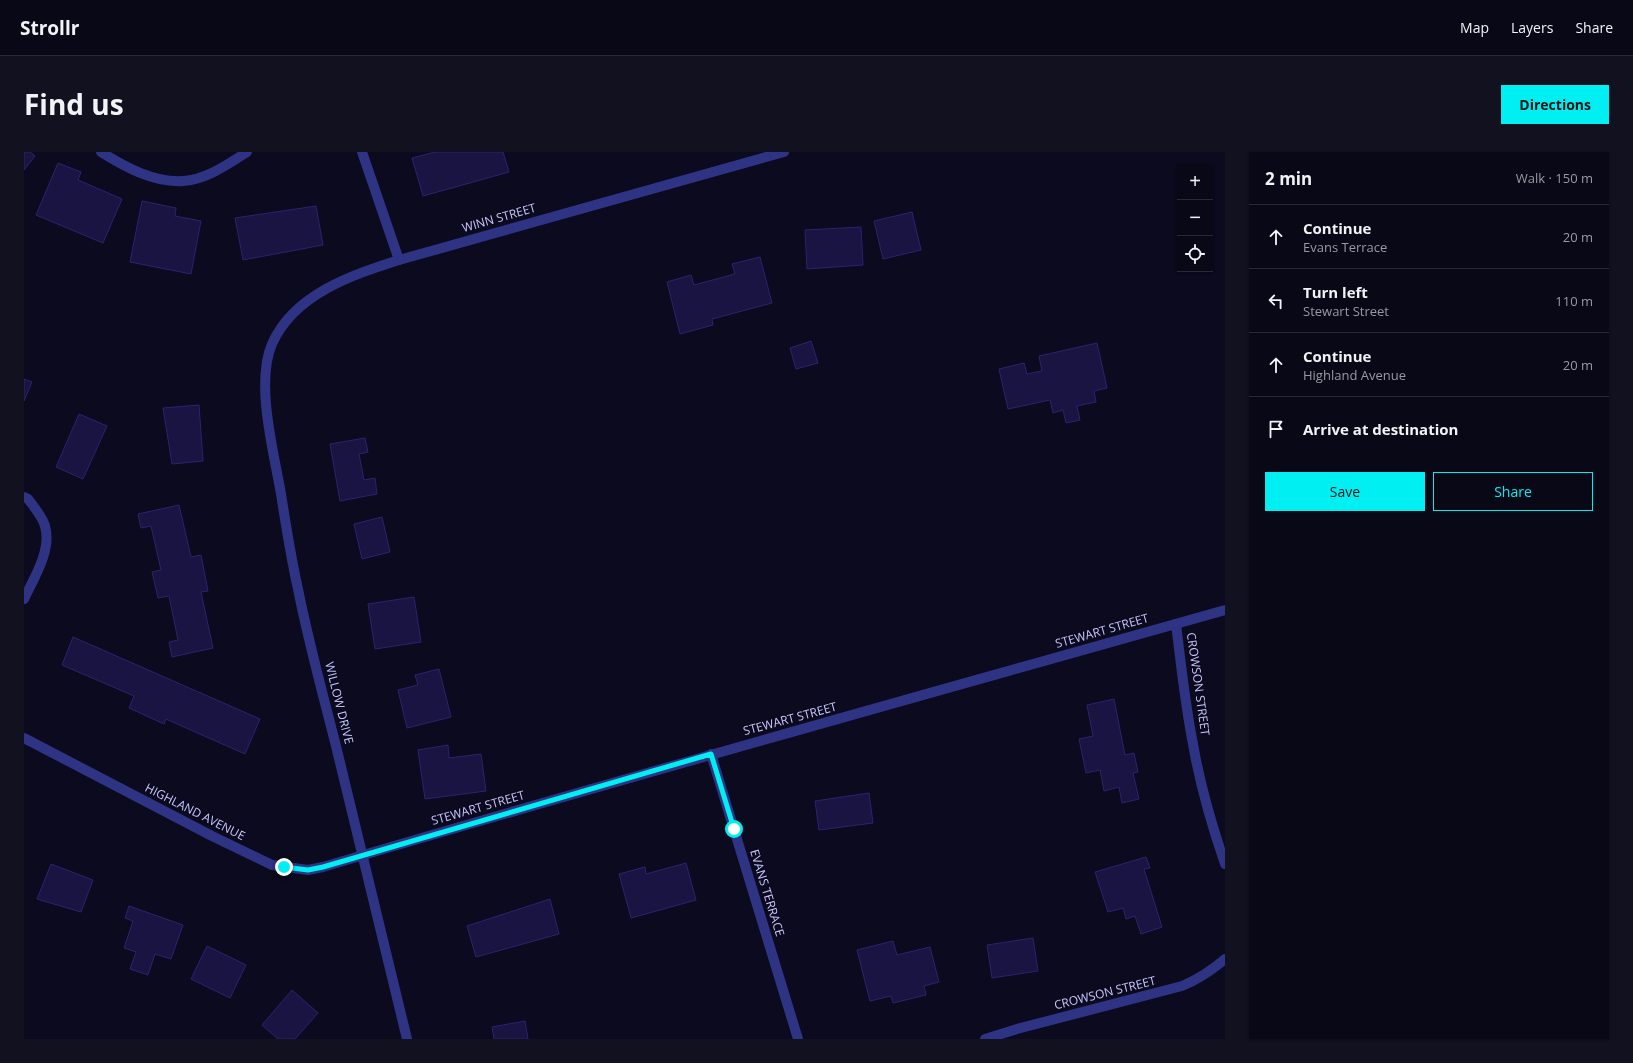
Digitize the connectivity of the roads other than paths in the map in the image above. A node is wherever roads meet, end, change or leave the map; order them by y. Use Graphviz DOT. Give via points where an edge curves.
graph roads {
  1 [pos="100,152"];
  2 [pos="247,152"];
  3 [pos="362,152"];
  4 [pos="784,152"];
  5 [pos="399,260"];
  6 [pos="267,370"];
  7 [pos="24,497"];
  8 [pos="24,600"];
  9 [pos="1225,610"];
  10 [pos="1176,624"];
  11 [pos="24,738"];
  12 [pos="711,754"];
  13 [pos="362,855"];
  14 [pos="1225,864"];
  15 [pos="1225,959"];
  16 [pos="407,1039"];
  17 [pos="798,1039"];
  18 [pos="985,1039"];
  1 -- 2 [label="street" via="124,166 157,178 183,181 203,176"];
  3 -- 5 [label="street"];
  4 -- 5 [label="street, WINN STREET"];
  5 -- 6 [label="street, WINN STREET" via="356,274 308,301 280,328 271,346"];
  6 -- 13 [label="street, WILLOW DRIVE" via="268,421 298,590"];
  7 -- 8 [label="street" via="45,524 47,536 44,555"];
  9 -- 10 [label="street, STEWART STREET"];
  10 -- 12 [label="street, STEWART STREET"];
  10 -- 14 [label="street, CROWSON STREET" via="1193,746"];
  11 -- 13 [label="street, HIGHLAND AVENUE" via="272,865 308,870"];
  12 -- 13 [label="street, STEWART STREET"];
  12 -- 17 [label="street, EVANS TERRACE"];
  13 -- 16 [label="street, WILLOW DRIVE"];
  15 -- 18 [label="street, CROWSON STREET" via="1211,972 1182,986"];
}
